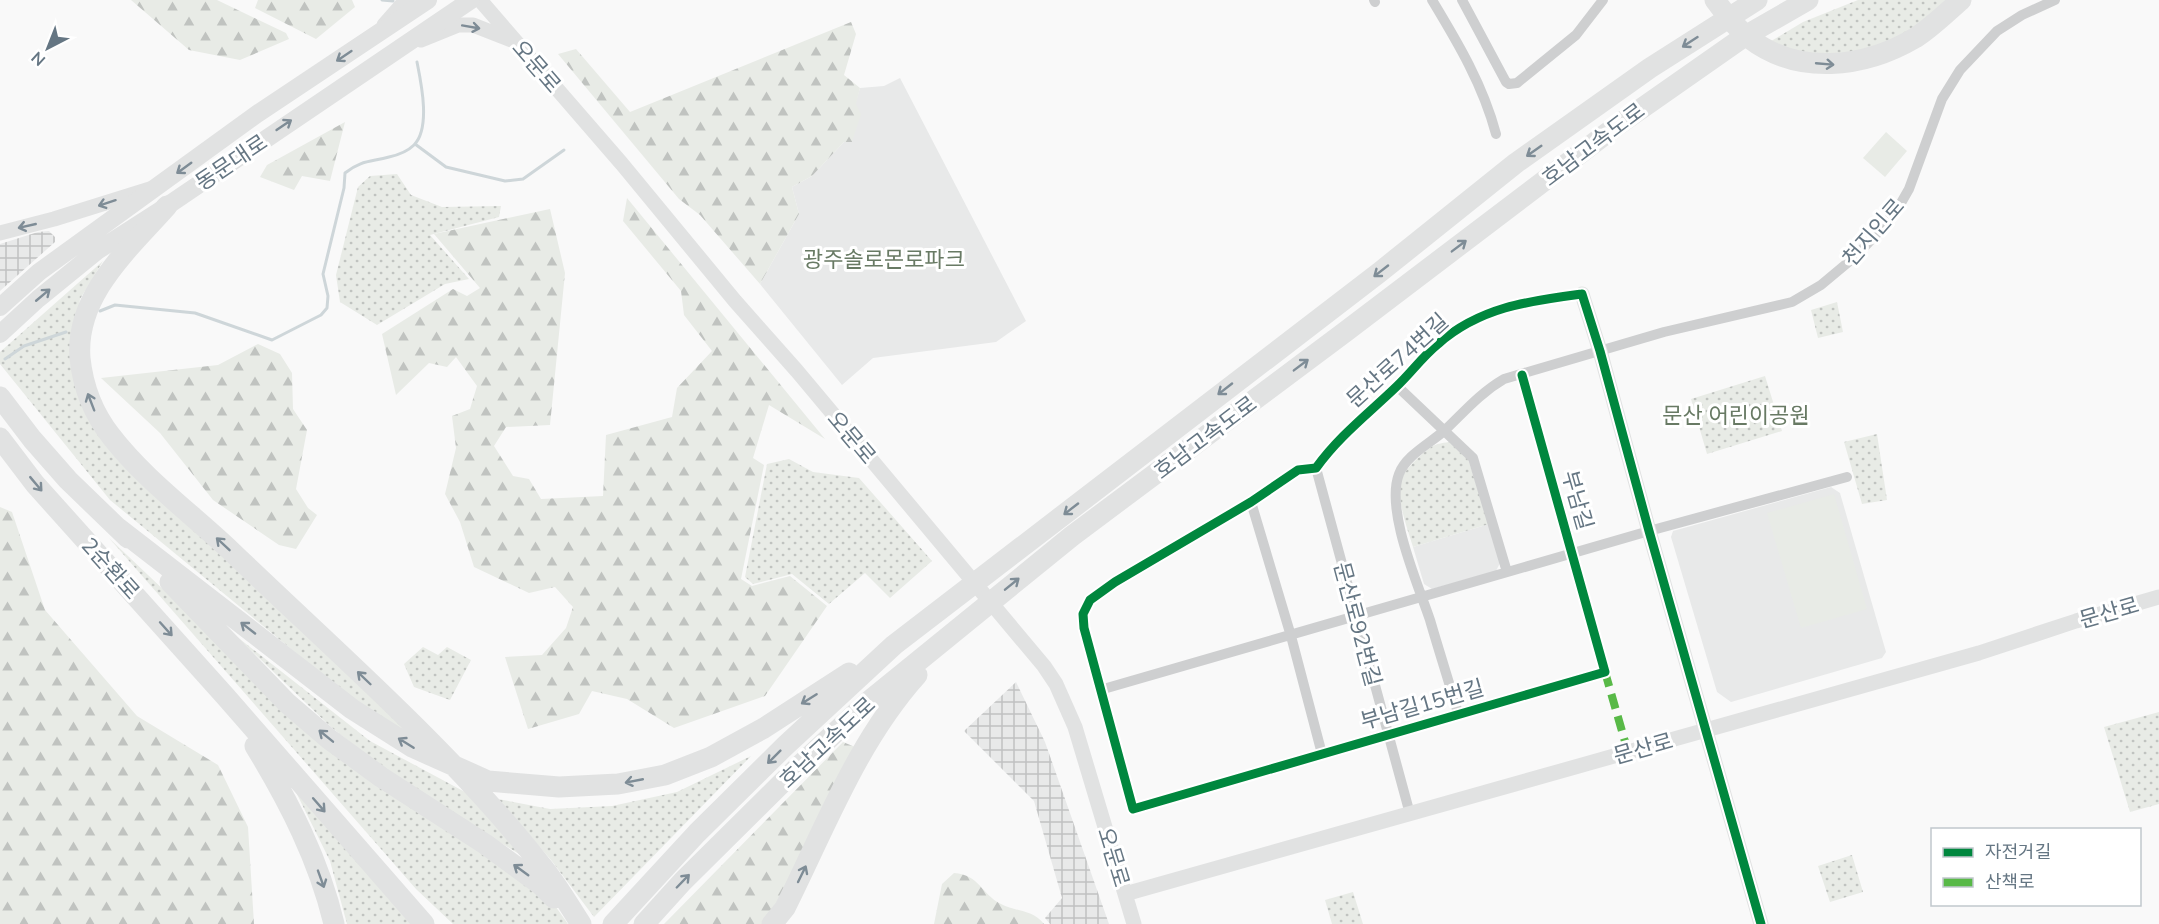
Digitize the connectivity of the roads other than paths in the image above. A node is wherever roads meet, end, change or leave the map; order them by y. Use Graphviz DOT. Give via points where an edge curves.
graph roads {
  1 [pos="406,0"];
  2 [pos="428,0"];
  3 [pos="471,0"];
  4 [pos="480,0"];
  5 [pos="1432,0"];
  6 [pos="1462,0"];
  7 [pos="1603,0"];
  8 [pos="1715,0"];
  9 [pos="1757,0"];
  10 [pos="1808,0"];
  11 [pos="1961,0"];
  12 [pos="2055,0"];
  13 [pos="374,36"];
  14 [pos="517,42"];
  15 [pos="397,49"];
  16 [pos="1496,134"];
  17 [pos="160,185"];
  18 [pos="166,206"];
  19 [pos="0,233"];
  20 [pos="1582,294"];
  21 [pos="0,308"];
  22 [pos="0,334"];
  23 [pos="1600,351"];
  24 [pos="1522,375"];
  25 [pos="1397,386"];
  26 [pos="0,397"];
  27 [pos="1444,431"];
  28 [pos="0,438"];
  29 [pos="1316,468"];
  30 [pos="1847,477"];
  31 [pos="1251,502"];
  32 [pos="118,528"];
  33 [pos="1649,531"];
  34 [pos="1573,554"];
  35 [pos="1507,572"];
  36 [pos="2159,597"];
  37 [pos="1422,598"];
  38 [pos="1356,617"];
  39 [pos="966,621"];
  40 [pos="1291,636"];
  41 [pos="894,645"];
  42 [pos="1100,690"];
  43 [pos="226,697"];
  44 [pos="1458,713"];
  45 [pos="1707,730"];
  46 [pos="1389,734"];
  47 [pos="1322,754"];
  48 [pos="1410,814"];
  49 [pos="1125,894"];
  50 [pos="334,924"];
  51 [pos="424,924"];
  52 [pos="581,924"];
  53 [pos="612,924"];
  54 [pos="644,924"];
  55 [pos="772,924"];
  56 [pos="1134,924"];
  57 [pos="1761,924"];
  1 -- 13 [label="street"];
  2 -- 13 [label="main road, 동문대로"];
  3 -- 15 [label="main road, 동문대로"];
  4 -- 14 [label="street, 오문로"];
  5 -- 16 [label="street" via="1466,55"];
  6 -- 7 [label="street" via="1506,82 1512,84 1566,44"];
  8 -- 11 [label="highway, one-way" via="1745,34 1769,50 1789,58 1836,65 1861,61 1915,38"];
  9 -- 41 [label="highway, 호남고속도로, one-way" via="1650,68 1516,163"];
  39 -- 10 [label="highway, 호남고속도로, one-way" via="1072,536 1615,127 1745,36"];
  12 -- 23 [label="street, 천지인로" via="1997,31 1960,70 1942,99 1901,203 1864,247 1821,285 1792,302"];
  13 -- 17 [label="main road, 동문대로, one-way" via="256,114"];
  15 -- 14 [label="street, one-way" via="458,25 472,25"];
  14 -- 49 [label="street, 오문로" via="1028,644 1065,702"];
  18 -- 15 [label="main road, 동문대로, one-way"];
  17 -- 19 [label="street, 동문대로, one-way"];
  17 -- 21 [label="main road, 동문대로" via="39,272"];
  22 -- 18 [label="main road, 동문대로, one-way" via="97,250"];
  52 -- 18 [label="highway, one-way" via="542,866 436,748 128,457 94,411 84,384 80,356 91,302 108,271"];
  20 -- 23 [label="street, 문산로74번길"];
  20 -- 25 [label="street, 문산로74번길" via="1523,302 1459,327"];
  23 -- 24 [label="street, 천지인로"];
  23 -- 33 [label="street, 문산로74번길"];
  24 -- 27 [label="street, 천지인로" via="1504,379 1485,390"];
  24 -- 34 [label="street, 부남길"];
  25 -- 27 [label="street"];
  25 -- 29 [label="street, 문산로74번길" via="1328,451"];
  26 -- 32 [label="highway, 2순환로" via="68,480"];
  27 -- 35 [label="street" via="1473,458"];
  27 -- 37 [label="street, 천지인로" via="1406,463 1395,491 1406,549"];
  28 -- 43 [label="highway, 2순환로, one-way" via="35,484"];
  29 -- 31 [label="street" via="1298,470"];
  29 -- 38 [label="street, 문산로92번길"];
  30 -- 33 [label="street, 부남길"];
  31 -- 40 [label="street"];
  31 -- 42 [label="street" via="1090,600 1083,614 1084,628"];
  41 -- 32 [label="highway, one-way" via="764,728 711,757 665,775 618,784 559,787 488,781 412,747 352,708"];
  52 -- 32 [label="highway, one-way" via="532,878 328,739 287,703"];
  33 -- 34 [label="street, 부남길"];
  33 -- 45 [label="street, 문산로74번길"];
  34 -- 35 [label="street, 부남길"];
  34 -- 44 [label="street, 부남길15번길" via="1605,672"];
  35 -- 37 [label="street, 부남길"];
  36 -- 45 [label="street, 문산로"];
  37 -- 38 [label="street, 부남길"];
  37 -- 44 [label="street"];
  38 -- 40 [label="street, 부남길"];
  38 -- 46 [label="street, 문산로92번길"];
  54 -- 39 [label="highway, 호남고속도로, one-way" via="797,768 868,702"];
  55 -- 39 [label="highway, one-way" via="785,908 847,777 879,724 904,689"];
  40 -- 42 [label="street, 부남길"];
  40 -- 47 [label="street"];
  41 -- 53 [label="highway, 호남고속도로, one-way" via="697,833"];
  42 -- 47 [label="street, 부남길15번길" via="1133,809"];
  43 -- 50 [label="highway, one-way" via="309,846"];
  43 -- 51 [label="highway, one-way"];
  44 -- 46 [label="street, 부남길15번길"];
  45 -- 48 [label="street, 문산로"];
  45 -- 57 [label="street, 문산로74번길"];
  46 -- 47 [label="street, 부남길15번길"];
  46 -- 48 [label="street, 문산로92번길"];
  48 -- 49 [label="street, 문산로"];
  49 -- 56 [label="street, 오문로"];
}
